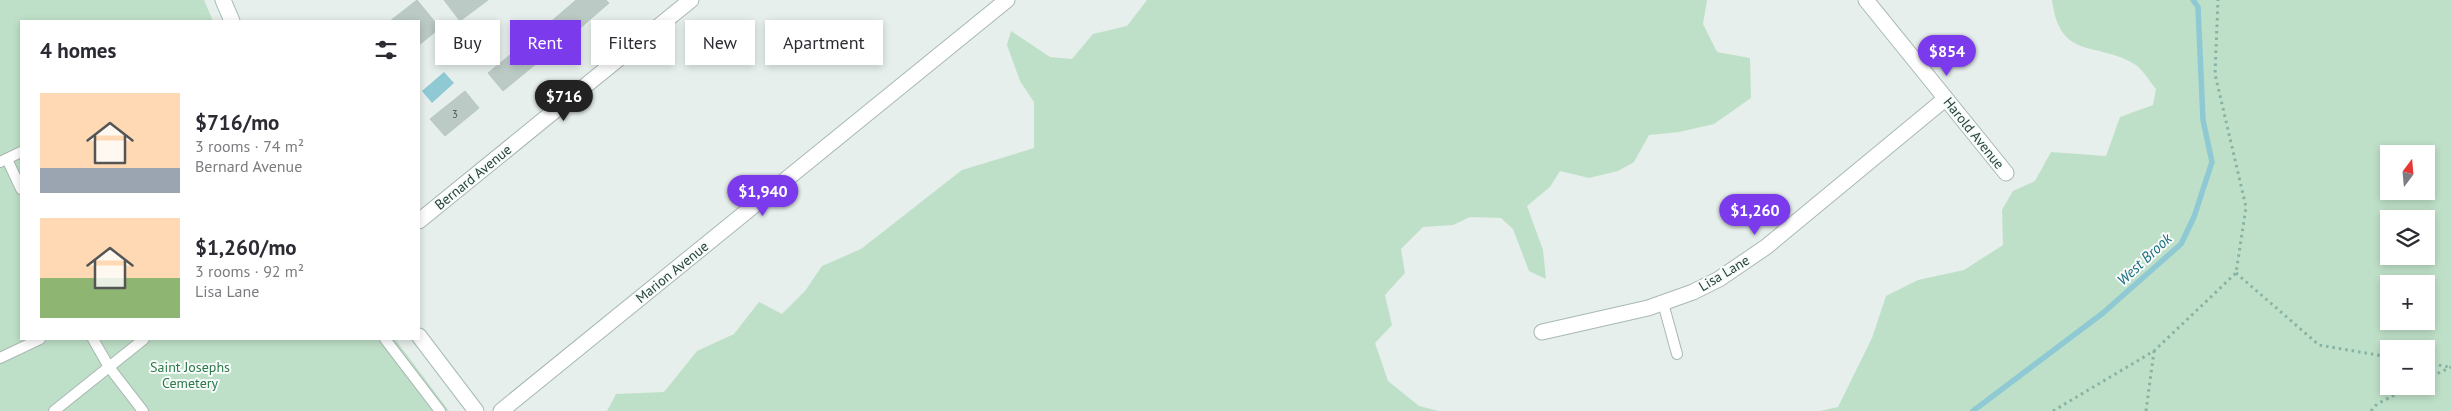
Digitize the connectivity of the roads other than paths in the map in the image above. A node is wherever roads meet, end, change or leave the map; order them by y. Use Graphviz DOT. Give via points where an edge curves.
graph roads {
  1 [pos="222,0"];
  2 [pos="691,0"];
  3 [pos="1007,0"];
  4 [pos="1866,0"];
  5 [pos="232,20"];
  6 [pos="1945,99"];
  7 [pos="20,152"];
  8 [pos="3,160"];
  9 [pos="2006,173"];
  10 [pos="20,187"];
  11 [pos="420,220"];
  12 [pos="1663,303"];
  13 [pos="1542,332"];
  14 [pos="420,337"];
  15 [pos="38,340"];
  16 [pos="94,340"];
  17 [pos="143,340"];
  18 [pos="386,340"];
  19 [pos="1676,354"];
  20 [pos="0,358"];
  21 [pos="109,367"];
  22 [pos="54,411"];
  23 [pos="143,411"];
  24 [pos="440,411"];
  25 [pos="476,411"];
  26 [pos="501,411"];
  1 -- 5 [label="street"];
  2 -- 11 [label="street, Bernard Avenue"];
  3 -- 26 [label="street, Marion Avenue"];
  4 -- 6 [label="street, Harold Avenue"];
  6 -- 9 [label="street, Harold Avenue"];
  6 -- 12 [label="street, Lisa Lane" via="1740,266 1694,292"];
  7 -- 8 [label="lane"];
  8 -- 10 [label="lane"];
  12 -- 13 [label="street, Lisa Lane"];
  12 -- 19 [label="lane"];
  14 -- 25 [label="street"];
  15 -- 20 [label="lane"];
  16 -- 21 [label="lane"];
  17 -- 21 [label="lane"];
  18 -- 24 [label="lane"];
  21 -- 22 [label="lane"];
  21 -- 23 [label="lane"];
}
